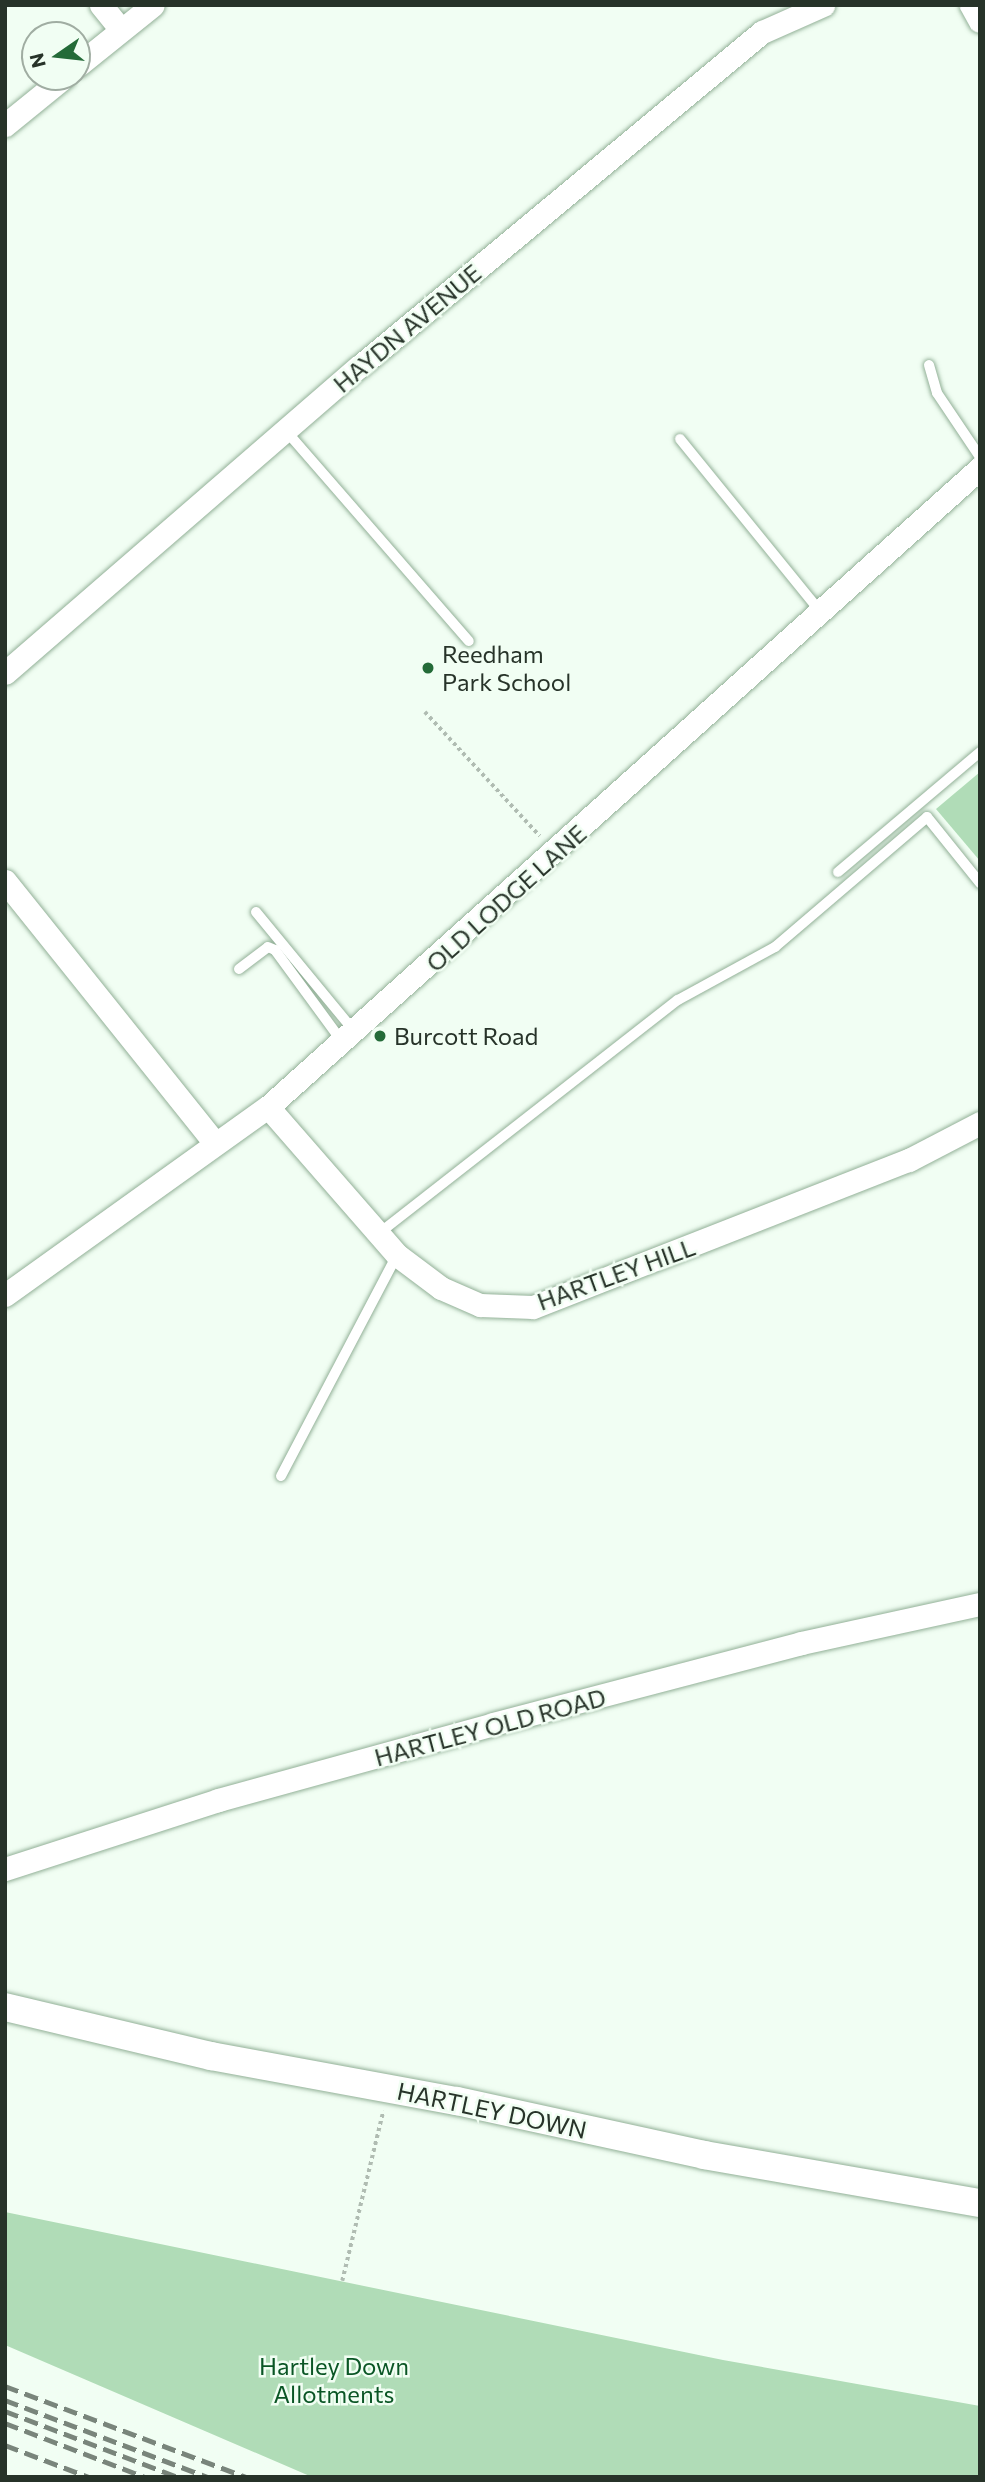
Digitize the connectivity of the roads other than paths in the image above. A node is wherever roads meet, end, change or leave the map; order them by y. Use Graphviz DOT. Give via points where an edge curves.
graph roads {
  1 [pos="101,5"];
  2 [pos="153,5"];
  3 [pos="823,5"];
  4 [pos="971,5"];
  5 [pos="980,21"];
  6 [pos="121,30"];
  7 [pos="91,55"];
  8 [pos="47,91"];
  9 [pos="5,125"];
  10 [pos="929,365"];
  11 [pos="287,432"];
  12 [pos="680,439"];
  13 [pos="980,457"];
  14 [pos="980,468"];
  15 [pos="820,611"];
  16 [pos="469,641"];
  17 [pos="5,673"];
  18 [pos="980,752"];
  19 [pos="838,872"];
  20 [pos="5,881"];
  21 [pos="980,883"];
  22 [pos="256,912"];
  23 [pos="239,969"];
  24 [pos="349,1038"];
  25 [pos="268,1107"];
  26 [pos="980,1124"];
  27 [pos="215,1143"];
  28 [pos="378,1234"];
  29 [pos="397,1255"];
  30 [pos="5,1294"];
  31 [pos="281,1476"];
  32 [pos="980,1604"];
  33 [pos="5,1869"];
  34 [pos="5,2007"];
  35 [pos="980,2203"];
  1 -- 6 [label="street"];
  2 -- 6 [label="street"];
  3 -- 11 [label="street, HAYDN AVENUE" via="762,32"];
  4 -- 5 [label="street"];
  6 -- 7 [label="street"];
  8 -- 9 [label="street"];
  10 -- 13 [label="lane" via="937,393"];
  11 -- 16 [label="lane"];
  11 -- 17 [label="street, HAYDN AVENUE"];
  12 -- 15 [label="lane"];
  14 -- 15 [label="street, OLD LODGE LANE"];
  15 -- 24 [label="street, OLD LODGE LANE"];
  18 -- 19 [label="lane"];
  20 -- 27 [label="street"];
  21 -- 28 [label="lane" via="927,817 775,947 678,1000"];
  22 -- 24 [label="lane"];
  23 -- 24 [label="lane" via="268,947 275,950"];
  24 -- 25 [label="street, OLD LODGE LANE"];
  25 -- 27 [label="street, OLD LODGE LANE"];
  25 -- 28 [label="street, HARTLEY HILL"];
  26 -- 29 [label="street, HARTLEY HILL" via="909,1160 533,1307 480,1305 441,1288"];
  27 -- 30 [label="street, OLD LODGE LANE"];
  28 -- 29 [label="street, HARTLEY HILL"];
  29 -- 31 [label="lane"];
  32 -- 33 [label="street, HARTLEY OLD ROAD" via="801,1643 493,1724 218,1800"];
  34 -- 35 [label="street, HARTLEY DOWN" via="211,2056 704,2155"];
}
